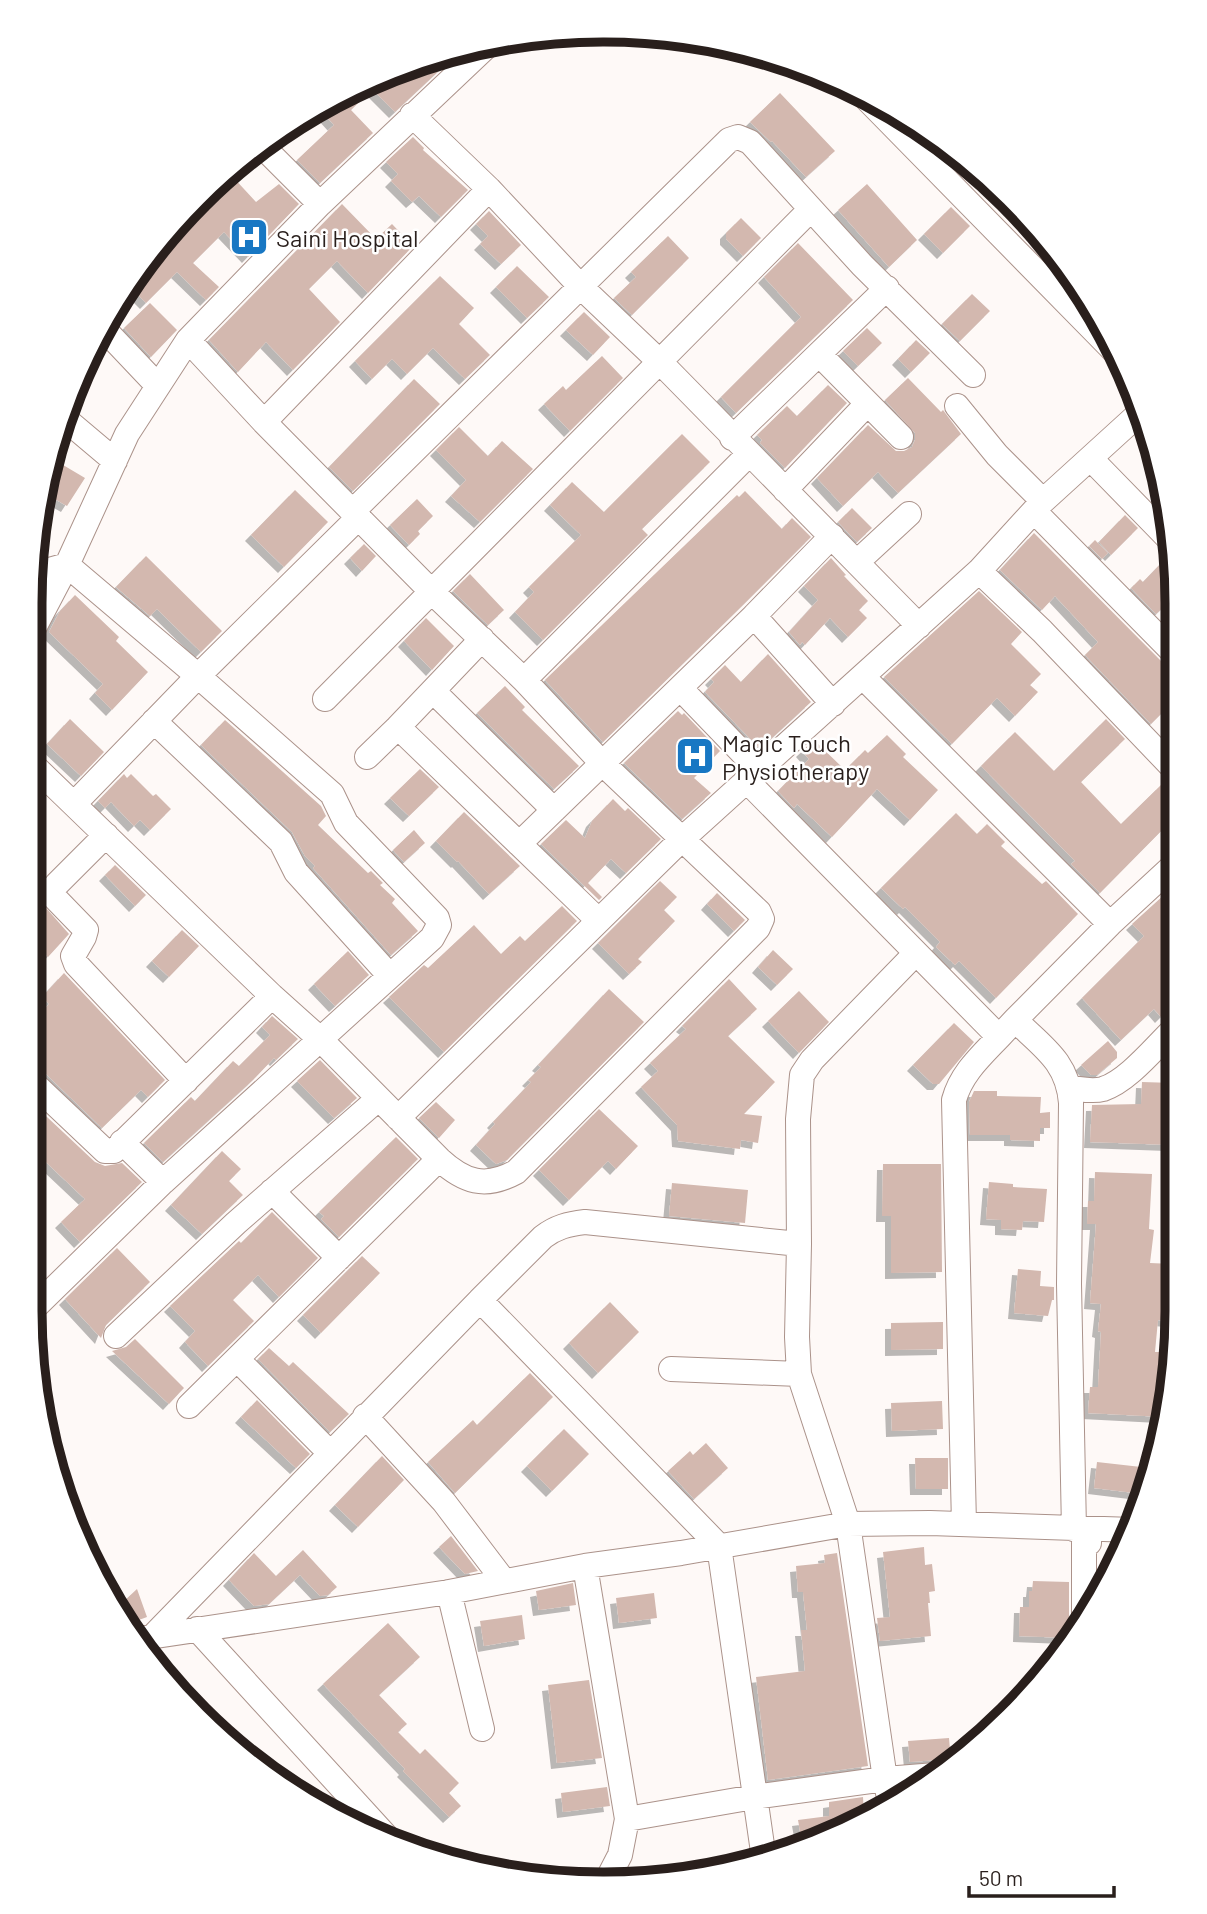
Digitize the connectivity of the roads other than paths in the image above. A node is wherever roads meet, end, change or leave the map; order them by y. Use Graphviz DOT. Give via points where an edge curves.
graph roads {
  1 [pos="470,58"];
  2 [pos="412,115"];
  3 [pos="885,118"];
  4 [pos="269,153"];
  5 [pos="489,190"];
  6 [pos="320,204"];
  7 [pos="810,210"];
  8 [pos="581,288"];
  9 [pos="887,288"];
  10 [pos="1094,331"];
  11 [pos="110,336"];
  12 [pos="188,340"];
  13 [pos="820,355"];
  14 [pos="660,362"];
  15 [pos="973,375"];
  16 [pos="158,386"];
  17 [pos="867,404"];
  18 [pos="957,406"];
  19 [pos="1133,419"];
  20 [pos="264,422"];
  21 [pos="72,424"];
  22 [pos="901,437"];
  23 [pos="740,446"];
  24 [pos="1091,459"];
  25 [pos="115,461"];
  26 [pos="785,490"];
  27 [pos="1039,507"];
  28 [pos="355,514"];
  29 [pos="909,514"];
  30 [pos="1160,530"];
  31 [pos="832,536"];
  32 [pos="857,562"];
  33 [pos="67,565"];
  34 [pos="979,571"];
  35 [pos="43,572"];
  36 [pos="431,591"];
  37 [pos="42,613"];
  38 [pos="754,616"];
  39 [pos="919,626"];
  40 [pos="482,639"];
  41 [pos="1165,643"];
  42 [pos="198,676"];
  43 [pos="863,677"];
  44 [pos="524,680"];
  45 [pos="680,688"];
  46 [pos="433,691"];
  47 [pos="325,699"];
  48 [pos="832,704"];
  49 [pos="154,722"];
  50 [pos="398,727"];
  51 [pos="366,757"];
  52 [pos="1165,759"];
  53 [pos="602,764"];
  54 [pos="42,774"];
  55 [pos="752,775"];
  56 [pos="74,804"];
  57 [pos="554,810"];
  58 [pos="106,835"];
  59 [pos="681,839"];
  60 [pos="519,844"];
  61 [pos="1165,873"];
  62 [pos="598,920"];
  63 [pos="1110,924"];
  64 [pos="916,953"];
  65 [pos="390,976"];
  66 [pos="272,996"];
  67 [pos="1007,1028"];
  68 [pos="1165,1037"];
  69 [pos="320,1039"];
  70 [pos="186,1081"];
  71 [pos="1070,1088"];
  72 [pos="42,1091"];
  73 [pos="378,1099"];
  74 [pos="398,1118"];
  75 [pos="122,1142"];
  76 [pos="439,1159"];
  77 [pos="163,1182"];
  78 [pos="272,1191"];
  79 [pos="799,1244"];
  80 [pos="339,1258"];
  81 [pos="42,1300"];
  82 [pos="480,1300"];
  83 [pos="116,1336"];
  84 [pos="237,1359"];
  85 [pos="671,1369"];
  86 [pos="799,1374"];
  87 [pos="189,1406"];
  88 [pos="366,1416"];
  89 [pos="330,1452"];
  90 [pos="848,1524"];
  91 [pos="964,1524"];
  92 [pos="1119,1531"];
  93 [pos="1082,1533"];
  94 [pos="719,1546"];
  95 [pos="585,1566"];
  96 [pos="505,1581"];
  97 [pos="449,1592"];
  98 [pos="1084,1601"];
  99 [pos="197,1629"];
  100 [pos="146,1636"];
  101 [pos="148,1637"];
  102 [pos="482,1729"];
  103 [pos="887,1790"];
  104 [pos="754,1797"];
  105 [pos="627,1819"];
  106 [pos="373,1822"];
  107 [pos="762,1849"];
  108 [pos="613,1872"];
  1 -- 2 [label="street"];
  2 -- 5 [label="street"];
  2 -- 6 [label="street"];
  3 -- 10 [label="street"];
  4 -- 6 [label="street"];
  5 -- 8 [label="street"];
  5 -- 20 [label="street"];
  6 -- 12 [label="street"];
  7 -- 8 [label="street" via="750,142 738,137 729,140"];
  7 -- 9 [label="street"];
  7 -- 14 [label="street"];
  8 -- 14 [label="street"];
  8 -- 28 [label="street"];
  9 -- 13 [label="street"];
  9 -- 15 [label="street"];
  11 -- 16 [label="street"];
  12 -- 16 [label="street"];
  12 -- 20 [label="street"];
  13 -- 17 [label="street"];
  13 -- 23 [label="street"];
  14 -- 23 [label="street"];
  14 -- 36 [label="street"];
  16 -- 25 [label="street"];
  17 -- 22 [label="street"];
  17 -- 26 [label="street"];
  18 -- 27 [label="street"];
  19 -- 24 [label="street"];
  20 -- 28 [label="street"];
  21 -- 25 [label="street"];
  23 -- 26 [label="street"];
  23 -- 44 [label="street"];
  24 -- 27 [label="street"];
  24 -- 30 [label="street"];
  25 -- 33 [label="street"];
  26 -- 31 [label="street"];
  27 -- 34 [label="street"];
  27 -- 41 [label="street"];
  28 -- 36 [label="street"];
  28 -- 42 [label="street"];
  29 -- 32 [label="street"];
  31 -- 32 [label="street"];
  31 -- 38 [label="street"];
  32 -- 39 [label="street"];
  33 -- 35 [label="street"];
  33 -- 37 [label="street"];
  33 -- 42 [label="street"];
  34 -- 39 [label="street"];
  34 -- 52 [label="street"];
  36 -- 40 [label="street"];
  36 -- 47 [label="street"];
  38 -- 45 [label="street"];
  38 -- 48 [label="street"];
  39 -- 43 [label="street"];
  40 -- 44 [label="street"];
  40 -- 46 [label="street"];
  42 -- 49 [label="street"];
  42 -- 65 [label="street" via="332,794 346,823 437,918 439,925 432,938"];
  43 -- 48 [label="street"];
  43 -- 63 [label="street"];
  44 -- 53 [label="street"];
  45 -- 53 [label="street"];
  45 -- 55 [label="street"];
  46 -- 50 [label="street"];
  46 -- 57 [label="street"];
  48 -- 55 [label="street"];
  49 -- 56 [label="street"];
  49 -- 65 [label="street" via="281,842 296,872"];
  50 -- 51 [label="street"];
  50 -- 60 [label="street"];
  53 -- 57 [label="street"];
  53 -- 59 [label="street"];
  54 -- 56 [label="street"];
  55 -- 59 [label="street"];
  55 -- 64 [label="street"];
  56 -- 58 [label="street"];
  57 -- 60 [label="street"];
  58 -- 66 [label="street"];
  58 -- 70 [label="street" via="52,890 86,930 72,956"];
  59 -- 62 [label="street"];
  59 -- 76 [label="street" via="759,912 758,929 516,1172 498,1182 479,1181 464,1178"];
  60 -- 62 [label="street"];
  61 -- 63 [label="street"];
  62 -- 74 [label="street"];
  63 -- 67 [label="street"];
  64 -- 67 [label="street"];
  64 -- 79 [label="street" via="802,1075"];
  65 -- 69 [label="street"];
  66 -- 69 [label="street"];
  66 -- 70 [label="street"];
  67 -- 71 [label="street" via="1061,1066"];
  67 -- 91 [label="street" via="970,1067 954,1100"];
  68 -- 71 [label="street" via="1104,1089"];
  69 -- 73 [label="street"];
  69 -- 77 [label="street"];
  70 -- 75 [label="street"];
  71 -- 93 [label="street" via="1069,1284"];
  72 -- 75 [label="street" via="105,1151 114,1151"];
  73 -- 74 [label="street"];
  73 -- 78 [label="street"];
  74 -- 76 [label="street"];
  75 -- 77 [label="street"];
  76 -- 80 [label="street"];
  77 -- 81 [label="street"];
  78 -- 80 [label="street"];
  78 -- 83 [label="street"];
  79 -- 82 [label="street" via="570,1224 543,1237"];
  79 -- 86 [label="street"];
  80 -- 84 [label="street"];
  82 -- 88 [label="street"];
  82 -- 94 [label="street"];
  84 -- 87 [label="street"];
  84 -- 89 [label="street"];
  85 -- 86 [label="street"];
  86 -- 90 [label="street"];
  88 -- 89 [label="street"];
  88 -- 96 [label="street" via="444,1502"];
  89 -- 100 [label="street"];
  90 -- 91 [label="street"];
  90 -- 94 [label="street"];
  90 -- 103 [label="street"];
  91 -- 93 [label="street"];
  92 -- 93 [label="street"];
  93 -- 98 [label="street"];
  94 -- 95 [label="street"];
  94 -- 104 [label="street"];
  95 -- 96 [label="street"];
  95 -- 105 [label="street"];
  96 -- 97 [label="street"];
  97 -- 99 [label="street"];
  97 -- 102 [label="street"];
  99 -- 101 [label="street"];
  99 -- 106 [label="street"];
  103 -- 104 [label="street"];
  104 -- 105 [label="street"];
  104 -- 107 [label="street"];
  105 -- 108 [label="street"];
}
